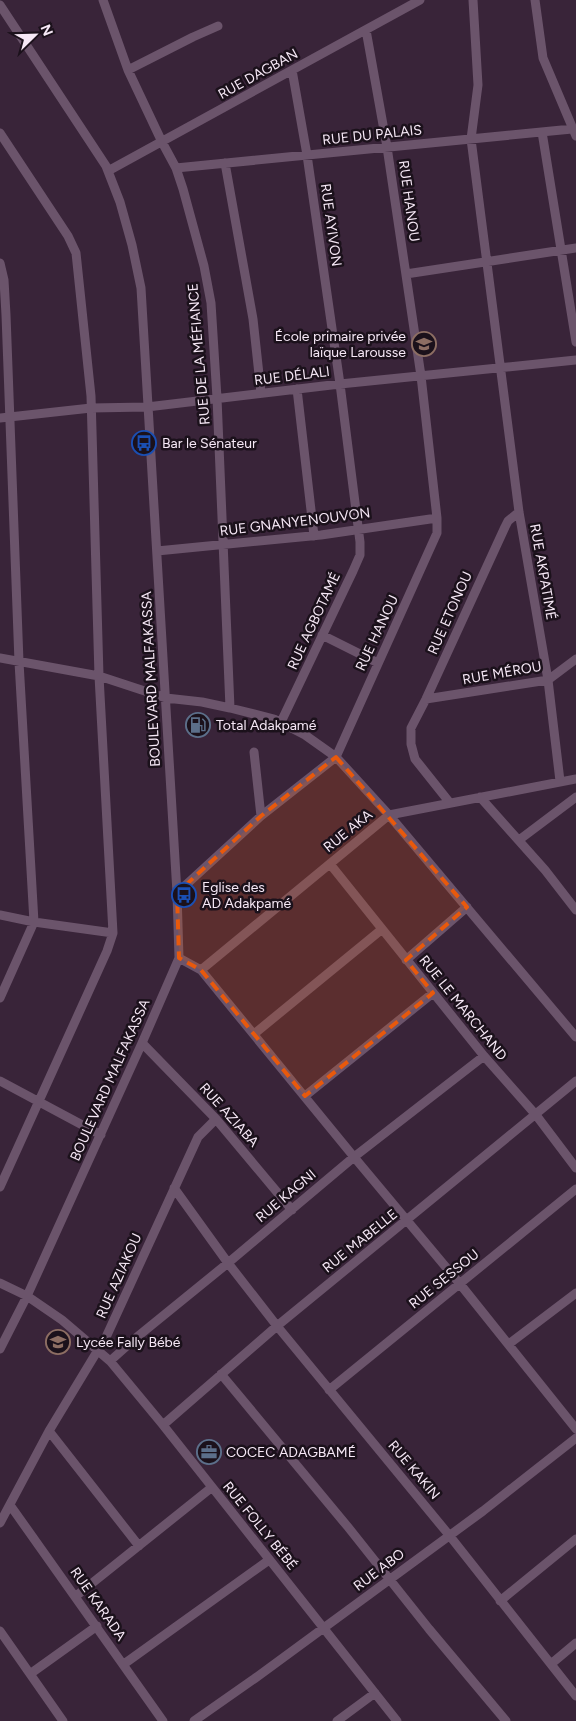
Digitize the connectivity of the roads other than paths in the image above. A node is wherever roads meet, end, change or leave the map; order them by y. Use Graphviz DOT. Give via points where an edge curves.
graph roads {
  1 [pos="103,0"];
  2 [pos="420,0"];
  3 [pos="473,0"];
  4 [pos="535,0"];
  5 [pos="0,5"];
  6 [pos="218,26"];
  7 [pos="366,30"];
  8 [pos="128,70"];
  9 [pos="292,70"];
  10 [pos="0,132"];
  11 [pos="542,132"];
  12 [pos="574,132"];
  13 [pos="471,139"];
  14 [pos="162,142"];
  15 [pos="387,147"];
  16 [pos="307,155"];
  17 [pos="226,163"];
  18 [pos="176,168"];
  19 [pos="108,172"];
  20 [pos="576,248"];
  21 [pos="561,251"];
  22 [pos="487,261"];
  23 [pos="0,263"];
  24 [pos="406,274"];
  25 [pos="576,342"];
  26 [pos="576,360"];
  27 [pos="500,368"];
  28 [pos="421,376"];
  29 [pos="340,384"];
  30 [pos="297,389"];
  31 [pos="261,393"];
  32 [pos="217,398"];
  33 [pos="147,407"];
  34 [pos="91,408"];
  35 [pos="11,417"];
  36 [pos="0,418"];
  37 [pos="518,512"];
  38 [pos="437,518"];
  39 [pos="359,530"];
  40 [pos="314,536"];
  41 [pos="224,545"];
  42 [pos="157,551"];
  43 [pos="322,635"];
  44 [pos="0,658"];
  45 [pos="576,659"];
  46 [pos="19,662"];
  47 [pos="378,663"];
  48 [pos="99,676"];
  49 [pos="548,680"];
  50 [pos="166,698"];
  51 [pos="426,699"];
  52 [pos="230,708"];
  53 [pos="281,722"];
  54 [pos="254,752"];
  55 [pos="336,757"];
  56 [pos="576,780"];
  57 [pos="560,781"];
  58 [pos="480,797"];
  59 [pos="576,797"];
  60 [pos="450,803"];
  61 [pos="389,815"];
  62 [pos="261,816"];
  63 [pos="519,840"];
  64 [pos="330,864"];
  65 [pos="177,893"];
  66 [pos="573,899"];
  67 [pos="467,907"];
  68 [pos="576,910"];
  69 [pos="0,915"];
  70 [pos="34,922"];
  71 [pos="381,930"];
  72 [pos="114,933"];
  73 [pos="179,958"];
  74 [pos="406,960"];
  75 [pos="201,970"];
  76 [pos="433,993"];
  77 [pos="0,998"];
  78 [pos="254,1034"];
  79 [pos="576,1038"];
  80 [pos="142,1043"];
  81 [pos="484,1056"];
  82 [pos="0,1081"];
  83 [pos="576,1081"];
  84 [pos="305,1096"];
  85 [pos="39,1101"];
  86 [pos="536,1115"];
  87 [pos="216,1119"];
  88 [pos="100,1135"];
  89 [pos="354,1157"];
  90 [pos="576,1168"];
  91 [pos="0,1187"];
  92 [pos="174,1188"];
  93 [pos="576,1188"];
  94 [pos="292,1210"];
  95 [pos="406,1221"];
  96 [pos="228,1263"];
  97 [pos="0,1283"];
  98 [pos="460,1284"];
  99 [pos="27,1296"];
  100 [pos="575,1296"];
  101 [pos="277,1326"];
  102 [pos="509,1344"];
  103 [pos="0,1348"];
  104 [pos="98,1350"];
  105 [pos="110,1361"];
  106 [pos="221,1374"];
  107 [pos="329,1390"];
  108 [pos="163,1425"];
  109 [pos="576,1429"];
  110 [pos="48,1431"];
  111 [pos="576,1438"];
  112 [pos="211,1488"];
  113 [pos="10,1504"];
  114 [pos="0,1523"];
  115 [pos="449,1535"];
  116 [pos="576,1539"];
  117 [pos="139,1546"];
  118 [pos="269,1560"];
  119 [pos="389,1580"];
  120 [pos="76,1596"];
  121 [pos="500,1601"];
  122 [pos="97,1626"];
  123 [pos="324,1629"];
  124 [pos="0,1631"];
  125 [pos="576,1643"];
  126 [pos="3,1644"];
  127 [pos="124,1664"];
  128 [pos="551,1664"];
  129 [pos="30,1674"];
  130 [pos="375,1693"];
  131 [pos="576,1696"];
  132 [pos="63,1721"];
  133 [pos="163,1721"];
  134 [pos="194,1721"];
  135 [pos="337,1721"];
  136 [pos="397,1721"];
  137 [pos="506,1721"];
  1 -- 8 [label="street, RUE DE LA MÉFIANCE"];
  2 -- 7 [label="street, RUE DAGBAN"];
  3 -- 13 [label="street, RUE AKPATIMÉ" via="478,85"];
  4 -- 12 [label="street" via="543,58"];
  5 -- 19 [label="street, BOULEVARD MALFAKASSA"];
  6 -- 8 [label="street"];
  7 -- 9 [label="street, RUE DAGBAN"];
  7 -- 15 [label="street, RUE HANOU"];
  8 -- 14 [label="street, RUE DE LA MÉFIANCE"];
  9 -- 14 [label="street, RUE DAGBAN"];
  9 -- 16 [label="street, RUE AYIVON"];
  10 -- 34 [label="street" via="76,253"];
  11 -- 12 [label="street, RUE DU PALAIS"];
  11 -- 13 [label="street, RUE DU PALAIS"];
  11 -- 21 [label="street"];
  13 -- 15 [label="street, RUE DU PALAIS"];
  13 -- 22 [label="street, RUE AKPATIMÉ"];
  14 -- 18 [label="street, RUE DE LA MÉFIANCE"];
  14 -- 19 [label="street, RUE DAGBAN"];
  15 -- 16 [label="street, RUE DU PALAIS"];
  15 -- 24 [label="street, RUE HANOU"];
  16 -- 17 [label="street, RUE DU PALAIS"];
  16 -- 29 [label="street, RUE AYIVON"];
  17 -- 18 [label="street, RUE DU PALAIS"];
  17 -- 31 [label="street" via="253,319"];
  18 -- 32 [label="street, RUE DE LA MÉFIANCE" via="208,284"];
  19 -- 33 [label="street, BOULEVARD MALFAKASSA" via="132,245 140,288"];
  20 -- 21 [label="street"];
  21 -- 22 [label="street"];
  21 -- 25 [label="street"];
  22 -- 24 [label="street"];
  22 -- 27 [label="street, RUE AKPATIMÉ"];
  23 -- 35 [label="street" via="5,289"];
  24 -- 28 [label="street, RUE HANOU"];
  26 -- 27 [label="street, RUE DÉLALI"];
  27 -- 28 [label="street, RUE DÉLALI"];
  27 -- 37 [label="street, RUE AKPATIMÉ"];
  28 -- 29 [label="street, RUE DÉLALI"];
  28 -- 38 [label="street, RUE HANOU"];
  29 -- 30 [label="street, RUE DÉLALI"];
  29 -- 39 [label="street, RUE AYIVON"];
  30 -- 31 [label="street, RUE DÉLALI"];
  30 -- 40 [label="street"];
  31 -- 32 [label="street, RUE DÉLALI"];
  32 -- 33 [label="street, RUE DÉLALI"];
  32 -- 41 [label="street, RUE DE LA MÉFIANCE"];
  33 -- 34 [label="street, RUE DÉLALI"];
  33 -- 42 [label="street, BOULEVARD MALFAKASSA"];
  34 -- 35 [label="street, RUE DÉLALI"];
  34 -- 48 [label="street"];
  35 -- 36 [label="street, RUE DÉLALI"];
  35 -- 46 [label="street"];
  37 -- 49 [label="street, RUE AKPATIMÉ"];
  37 -- 51 [label="street, RUE ETONOU" via="505,527"];
  38 -- 39 [label="street, RUE GNANYENOUVON"];
  38 -- 47 [label="street, RUE HANOU" via="436,536"];
  39 -- 40 [label="street, RUE GNANYENOUVON"];
  39 -- 43 [label="street, RUE AGBOTAMÉ" via="360,555"];
  40 -- 41 [label="street, RUE GNANYENOUVON"];
  41 -- 42 [label="street, RUE GNANYENOUVON"];
  41 -- 52 [label="street, RUE DE LA MÉFIANCE"];
  42 -- 50 [label="street, BOULEVARD MALFAKASSA"];
  43 -- 47 [label="street"];
  43 -- 53 [label="street, RUE AGBOTAMÉ"];
  44 -- 46 [label="street"];
  45 -- 49 [label="street, RUE MÉROU"];
  46 -- 48 [label="street"];
  46 -- 70 [label="street"];
  47 -- 55 [label="street, RUE HANOU"];
  48 -- 50 [label="street"];
  48 -- 72 [label="street"];
  49 -- 51 [label="street, RUE MÉROU"];
  49 -- 57 [label="street, RUE AKPATIMÉ"];
  50 -- 52 [label="street"];
  50 -- 65 [label="street, BOULEVARD MALFAKASSA"];
  51 -- 60 [label="street, RUE ETONOU" via="412,728 410,744 415,759"];
  52 -- 53 [label="street"];
  53 -- 55 [label="street"];
  54 -- 62 [label="street"];
  55 -- 61 [label="street"];
  55 -- 62 [label="street"];
  56 -- 57 [label="street, RUE AKA"];
  57 -- 58 [label="street, RUE AKA"];
  58 -- 60 [label="street, RUE AKA"];
  58 -- 63 [label="street"];
  59 -- 63 [label="street"];
  60 -- 61 [label="street, RUE AKA"];
  61 -- 64 [label="street, RUE AKA"];
  61 -- 67 [label="street"];
  62 -- 65 [label="street"];
  63 -- 66 [label="street"];
  64 -- 71 [label="street, RUE LE MARCHAND"];
  64 -- 75 [label="street, RUE AKA"];
  65 -- 73 [label="street, BOULEVARD MALFAKASSA"];
  66 -- 68 [label="street"];
  67 -- 74 [label="street"];
  67 -- 79 [label="street"];
  69 -- 70 [label="street"];
  70 -- 72 [label="street"];
  70 -- 77 [label="street"];
  71 -- 74 [label="street, RUE LE MARCHAND"];
  71 -- 78 [label="street"];
  72 -- 85 [label="street"];
  73 -- 75 [label="street"];
  73 -- 80 [label="street, BOULEVARD MALFAKASSA"];
  74 -- 76 [label="street, RUE LE MARCHAND"];
  75 -- 78 [label="street"];
  76 -- 81 [label="street, RUE LE MARCHAND"];
  76 -- 84 [label="street"];
  78 -- 84 [label="street"];
  80 -- 87 [label="street, RUE AZIABA"];
  80 -- 88 [label="street, BOULEVARD MALFAKASSA"];
  81 -- 86 [label="street, RUE LE MARCHAND"];
  81 -- 89 [label="street, RUE KAGNI"];
  82 -- 85 [label="street"];
  83 -- 86 [label="street, RUE MABELLE"];
  84 -- 89 [label="street"];
  85 -- 88 [label="street"];
  85 -- 91 [label="street"];
  86 -- 90 [label="street, RUE LE MARCHAND"];
  86 -- 95 [label="street, RUE MABELLE"];
  87 -- 92 [label="street, RUE AZIAKOU" via="198,1137"];
  87 -- 94 [label="street, RUE AZIABA"];
  88 -- 99 [label="street, BOULEVARD MALFAKASSA"];
  89 -- 94 [label="street, RUE KAGNI"];
  89 -- 95 [label="street"];
  92 -- 96 [label="street, RUE KAKIN"];
  92 -- 104 [label="street, RUE AZIAKOU"];
  93 -- 98 [label="street, RUE SESSOU"];
  94 -- 96 [label="street, RUE KAGNI"];
  95 -- 98 [label="street"];
  95 -- 101 [label="street, RUE MABELLE"];
  96 -- 101 [label="street, RUE KAKIN"];
  96 -- 105 [label="street, RUE KAGNI"];
  97 -- 99 [label="street, RUE FOLLY BÉBÉ"];
  98 -- 102 [label="street"];
  98 -- 107 [label="street, RUE SESSOU"];
  99 -- 103 [label="street, BOULEVARD MALFAKASSA"];
  99 -- 104 [label="street, RUE FOLLY BÉBÉ"];
  100 -- 102 [label="street"];
  101 -- 106 [label="street, RUE MABELLE"];
  101 -- 107 [label="street, RUE KAKIN"];
  102 -- 109 [label="street"];
  104 -- 105 [label="street, RUE FOLLY BÉBÉ"];
  104 -- 110 [label="street, RUE AZIAKOU"];
  105 -- 108 [label="street, RUE FOLLY BÉBÉ"];
  106 -- 108 [label="street, RUE MABELLE"];
  106 -- 119 [label="street"];
  107 -- 115 [label="street, RUE KAKIN"];
  108 -- 112 [label="street, RUE FOLLY BÉBÉ"];
  110 -- 113 [label="street, RUE AZIAKOU"];
  110 -- 117 [label="street"];
  111 -- 115 [label="street, RUE ABO"];
  112 -- 117 [label="street"];
  112 -- 118 [label="street, RUE FOLLY BÉBÉ"];
  113 -- 114 [label="street, RUE AZIAKOU"];
  113 -- 120 [label="street, RUE KARADA"];
  115 -- 119 [label="street, RUE ABO"];
  115 -- 121 [label="street, RUE KAKIN"];
  116 -- 121 [label="street"];
  117 -- 120 [label="street"];
  118 -- 123 [label="street, RUE FOLLY BÉBÉ"];
  118 -- 127 [label="street"];
  119 -- 123 [label="street, RUE ABO"];
  119 -- 137 [label="street"];
  120 -- 122 [label="street, RUE KARADA"];
  121 -- 128 [label="street, RUE KAKIN"];
  122 -- 127 [label="street, RUE KARADA"];
  122 -- 129 [label="street"];
  123 -- 130 [label="street, RUE FOLLY BÉBÉ"];
  123 -- 134 [label="street, RUE ABO"];
  124 -- 126 [label="street"];
  125 -- 128 [label="street"];
  126 -- 129 [label="street"];
  127 -- 133 [label="street, RUE KARADA"];
  128 -- 131 [label="street, RUE KAKIN"];
  129 -- 132 [label="street"];
  130 -- 135 [label="street"];
  130 -- 136 [label="street, RUE FOLLY BÉBÉ"];
}
